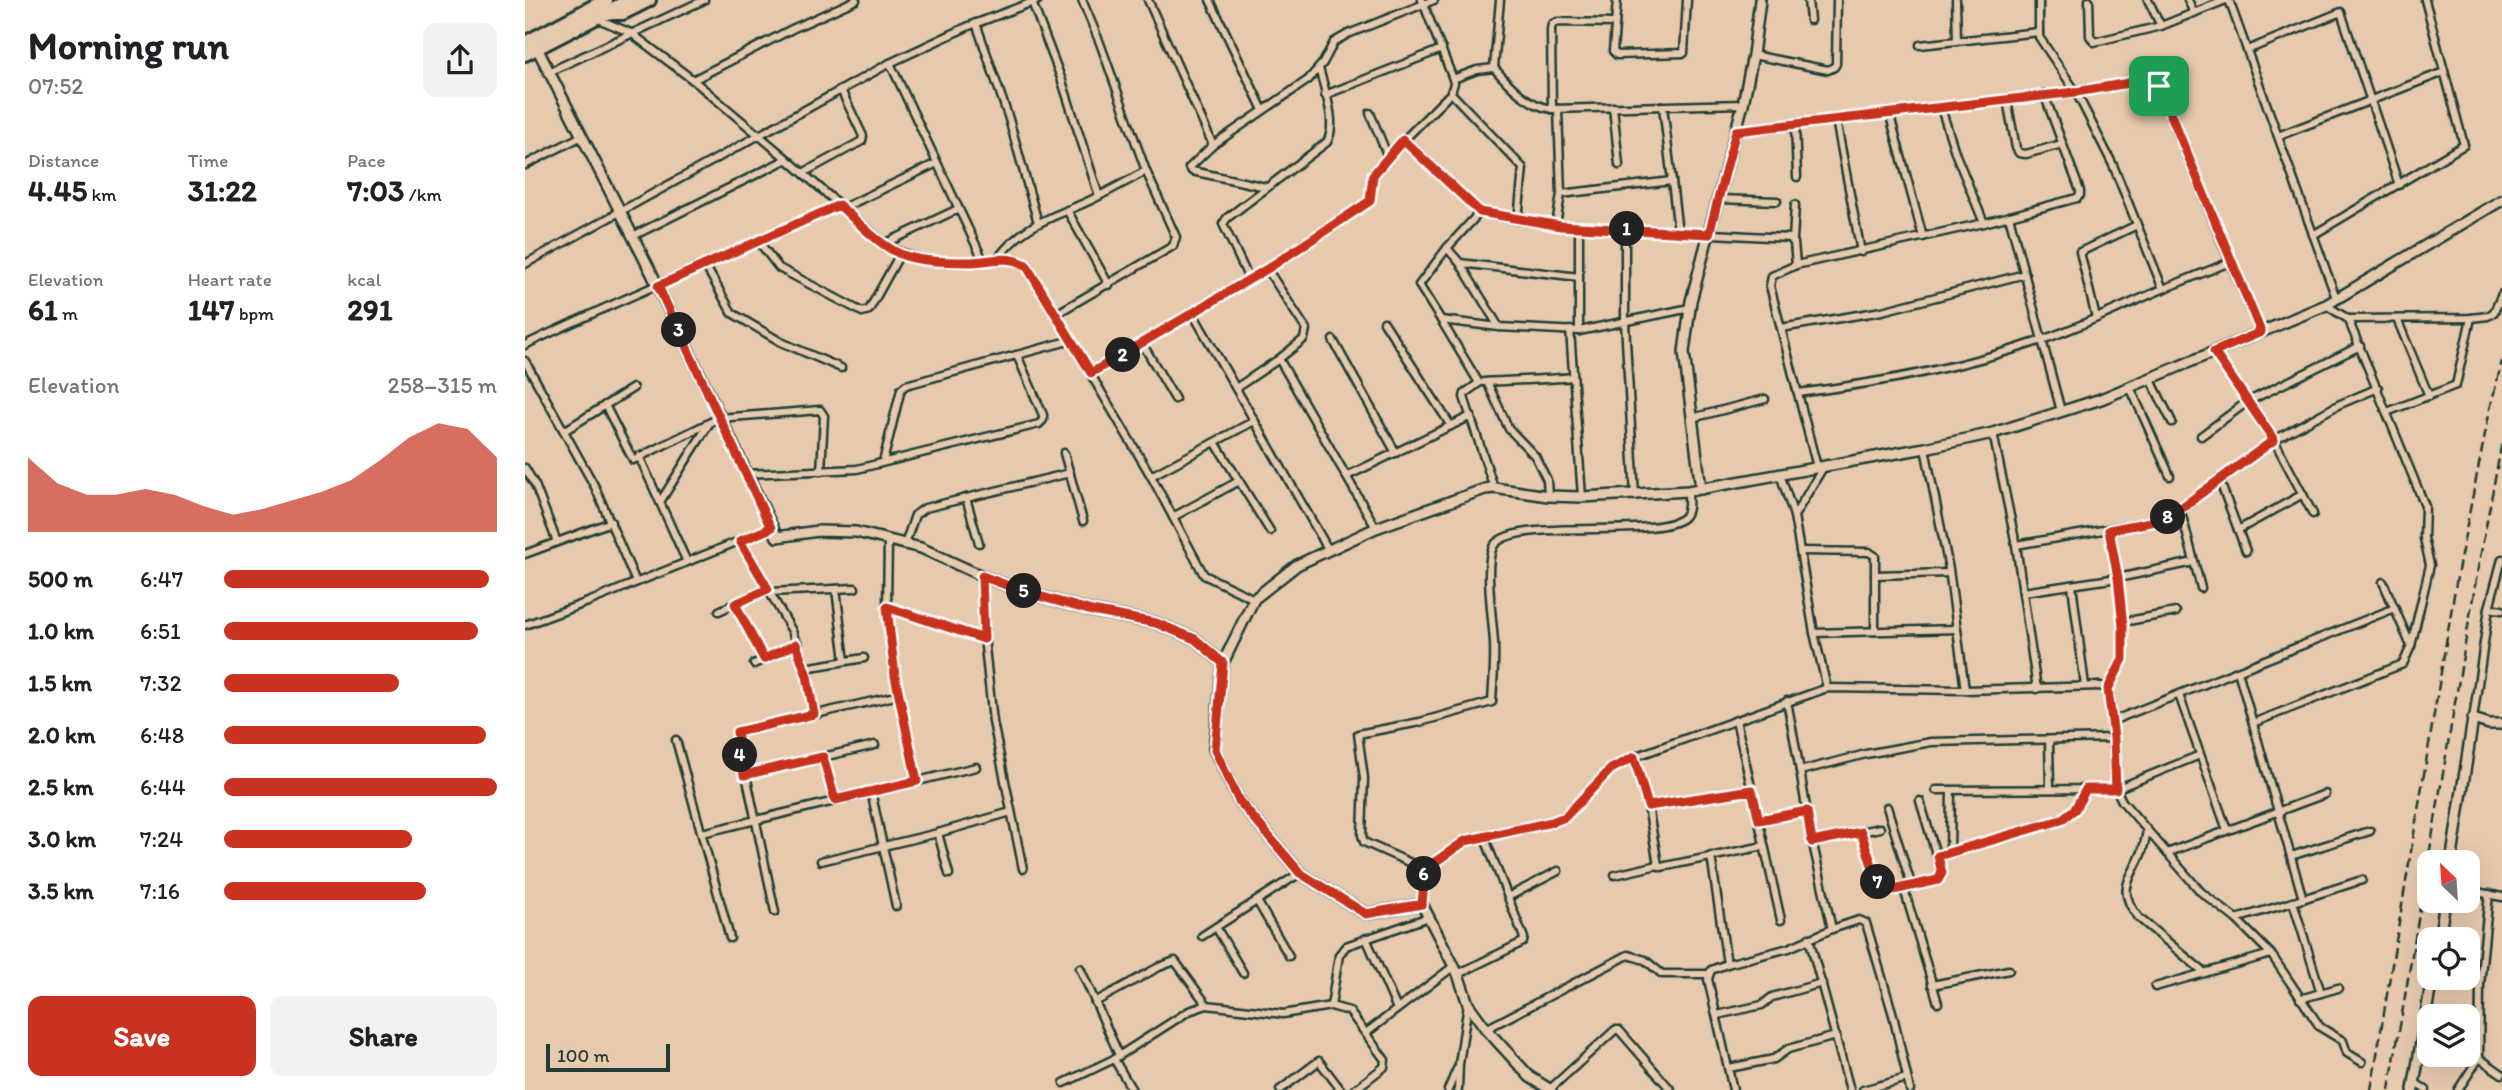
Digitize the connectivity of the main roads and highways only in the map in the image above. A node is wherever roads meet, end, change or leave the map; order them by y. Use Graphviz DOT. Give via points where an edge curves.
graph roads {
  1 [pos="629,0"];
  2 [pos="649,0"];
  3 [pos="1760,0"];
  4 [pos="597,6"];
  5 [pos="529,48"];
  6 [pos="2502,200"];
  7 [pos="1701,489"];
  8 [pos="1223,663"];
  9 [pos="2502,724"];
  10 [pos="2453,850"];
  11 [pos="2430,990"];
  12 [pos="2413,1086"];
  13 [pos="1551,1090"];
  1 -- 4 [label="highway"];
  2 -- 4 [label="highway" via="623,13"];
  3 -- 7 [label="main road" via="1743,103 1690,308 1684,352"];
  4 -- 5 [label="highway"];
  5 -- 8 [label="main road" via="549,72 633,236 715,420 776,537 856,532 921,548 1025,592 1156,623 1195,639"];
  6 -- 7 [label="main road" via="2326,305 2130,387 1993,433"];
  7 -- 8 [label="main road" via="1582,497 1485,489 1377,528 1297,565 1254,599"];
  8 -- 13 [label="main road" via="1215,750 1239,801 1300,873 1366,914 1422,904 1468,1004 1530,1077"];
  9 -- 10 [label="main road" via="2473,719"];
  11 -- 12 [label="main road"];
}
